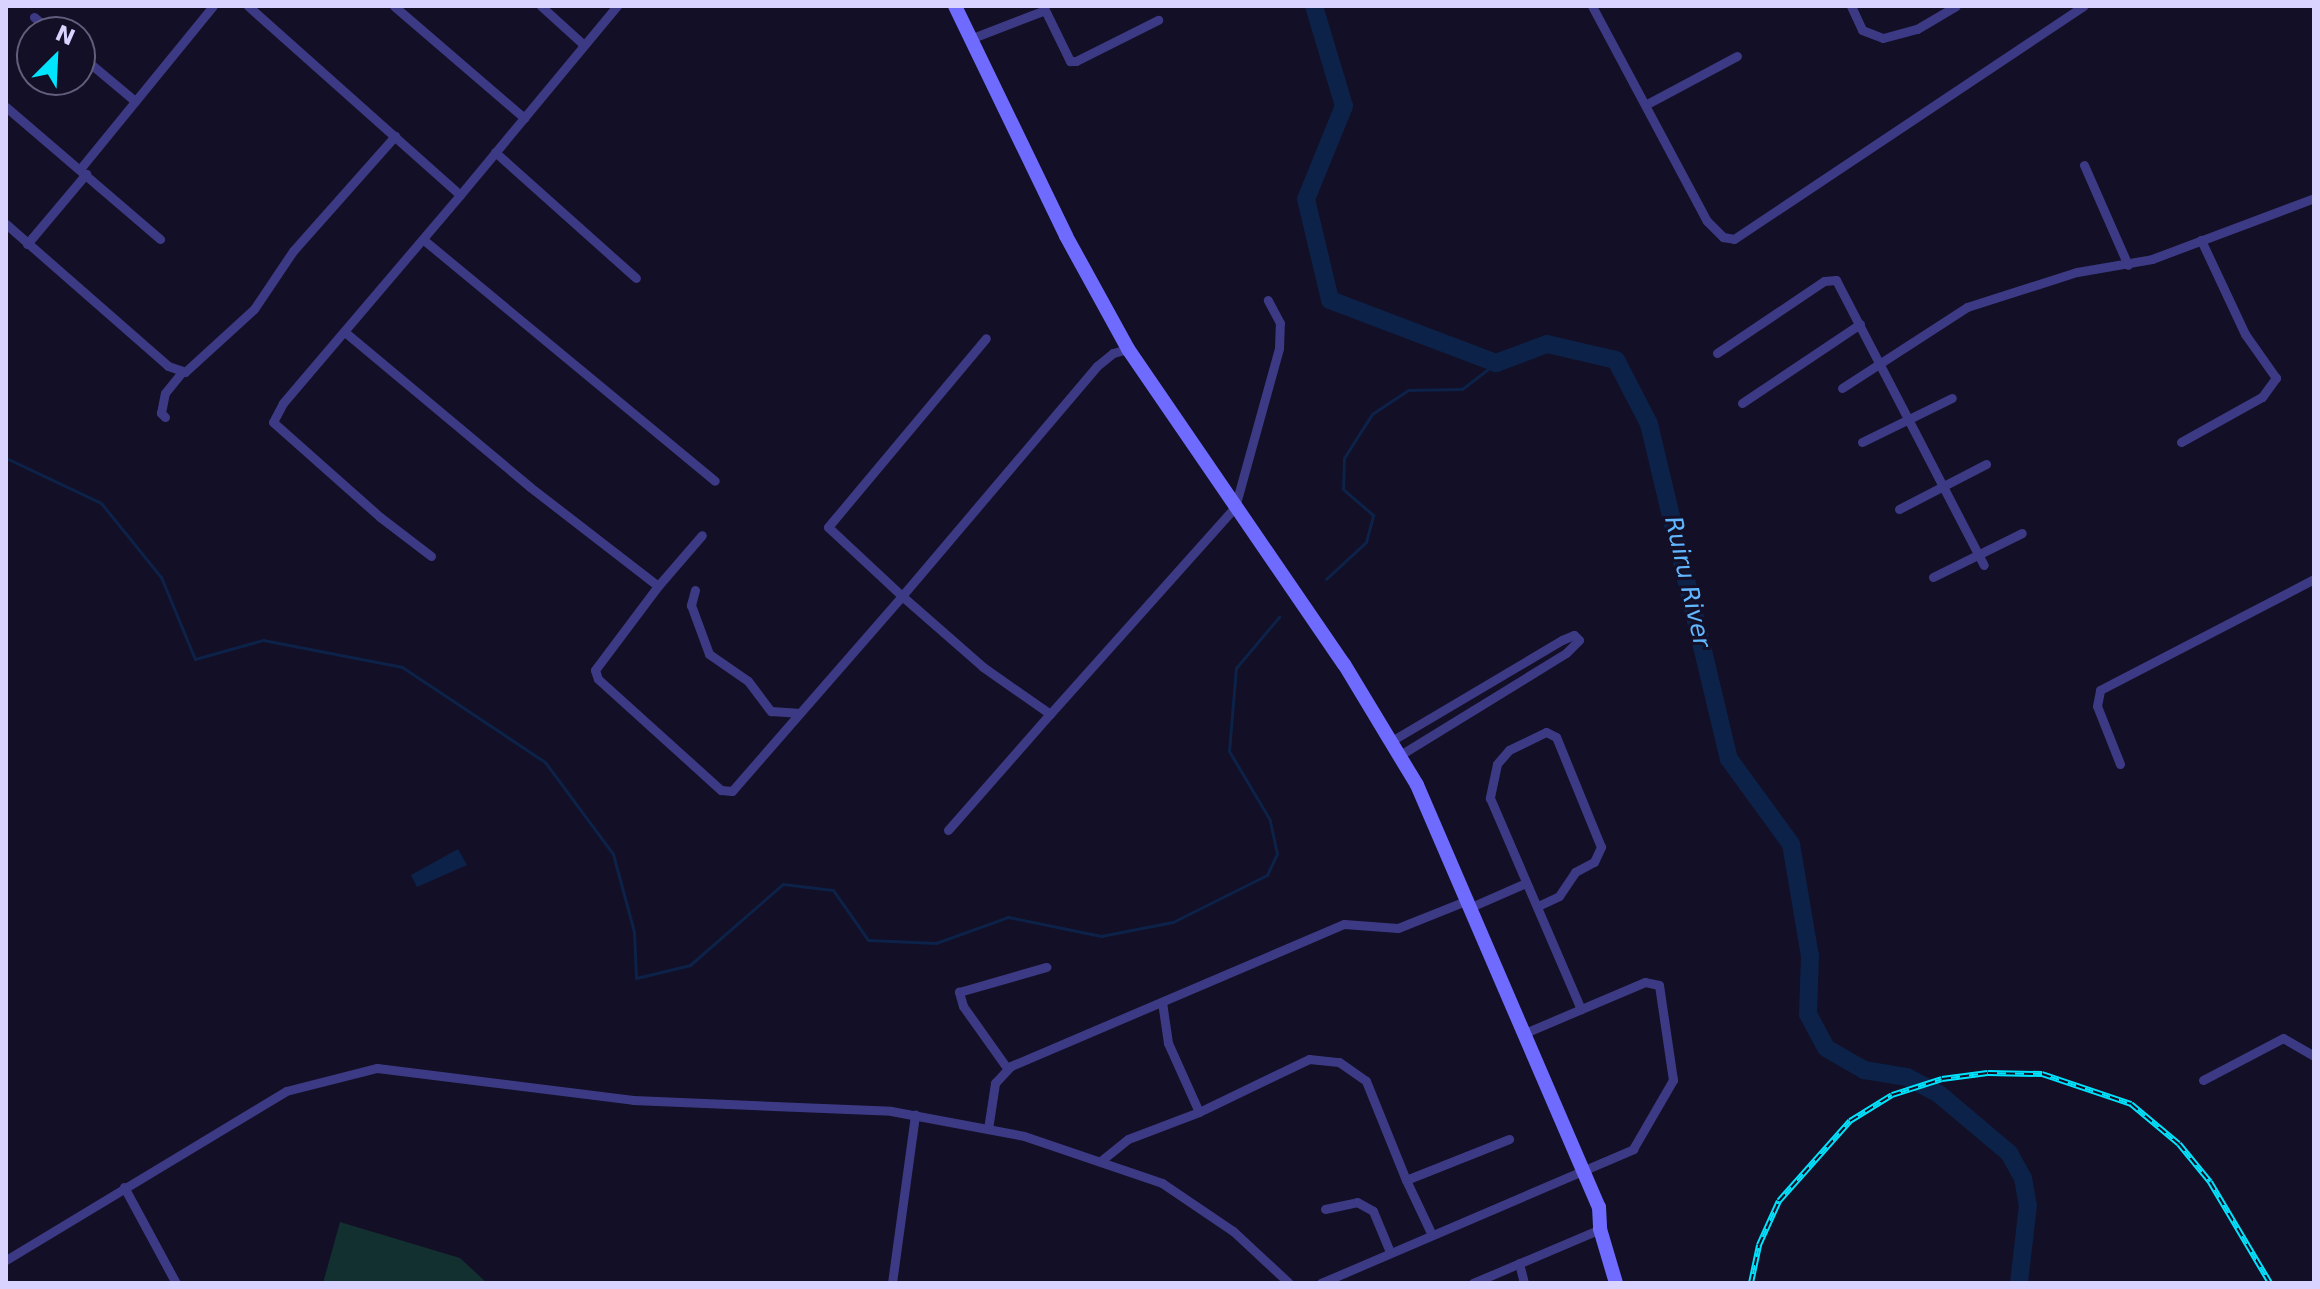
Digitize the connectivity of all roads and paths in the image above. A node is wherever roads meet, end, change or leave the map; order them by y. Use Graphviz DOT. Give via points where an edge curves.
graph roads {
  1 [pos="213,6"];
  2 [pos="248,6"];
  3 [pos="394,6"];
  4 [pos="541,6"];
  5 [pos="617,6"];
  6 [pos="955,6"];
  7 [pos="1592,6"];
  8 [pos="1851,6"];
  9 [pos="1956,6"];
  10 [pos="2084,6"];
  11 [pos="1158,20"];
  12 [pos="970,39"];
  13 [pos="584,45"];
  14 [pos="1737,56"];
  15 [pos="96,68"];
  16 [pos="135,101"];
  17 [pos="1647,104"];
  18 [pos="6,107"];
  19 [pos="524,118"];
  20 [pos="395,136"];
  21 [pos="495,152"];
  22 [pos="2084,165"];
  23 [pos="83,172"];
  24 [pos="460,195"];
  25 [pos="2314,198"];
  26 [pos="6,224"];
  27 [pos="160,239"];
  28 [pos="2201,240"];
  29 [pos="425,241"];
  30 [pos="27,244"];
  31 [pos="2128,265"];
  32 [pos="636,278"];
  33 [pos="1268,300"];
  34 [pos="1860,324"];
  35 [pos="346,333"];
  36 [pos="986,338"];
  37 [pos="1128,349"];
  38 [pos="1717,353"];
  39 [pos="1881,366"];
  40 [pos="182,372"];
  41 [pos="1842,388"];
  42 [pos="1952,398"];
  43 [pos="1742,403"];
  44 [pos="165,417"];
  45 [pos="1907,420"];
  46 [pos="1862,442"];
  47 [pos="2181,442"];
  48 [pos="1986,464"];
  49 [pos="715,481"];
  50 [pos="1942,488"];
  51 [pos="1235,507"];
  52 [pos="1899,509"];
  53 [pos="2022,533"];
  54 [pos="702,535"];
  55 [pos="431,556"];
  56 [pos="1981,560"];
  57 [pos="1933,577"];
  58 [pos="2314,579"];
  59 [pos="658,586"];
  60 [pos="695,590"];
  61 [pos="902,596"];
  62 [pos="797,713"];
  63 [pos="1439,713"];
  64 [pos="1050,714"];
  65 [pos="1446,726"];
  66 [pos="1393,740"];
  67 [pos="1400,755"];
  68 [pos="2120,764"];
  69 [pos="948,830"];
  70 [pos="1526,883"];
  71 [pos="1470,904"];
  72 [pos="1538,906"];
  73 [pos="1046,967"];
  74 [pos="1162,1002"];
  75 [pos="1581,1009"];
  76 [pos="1525,1033"];
  77 [pos="2314,1056"];
  78 [pos="1007,1068"];
  79 [pos="2203,1080"];
  80 [pos="1199,1112"];
  81 [pos="915,1115"];
  82 [pos="988,1129"];
  83 [pos="1509,1139"];
  84 [pos="1102,1160"];
  85 [pos="1585,1171"];
  86 [pos="1406,1180"];
  87 [pos="124,1187"];
  88 [pos="1325,1209"];
  89 [pos="1600,1229"];
  90 [pos="1432,1235"];
  91 [pos="1390,1252"];
  92 [pos="6,1260"];
  93 [pos="1519,1263"];
  94 [pos="176,1283"];
  95 [pos="892,1283"];
  96 [pos="1289,1283"];
  97 [pos="1321,1283"];
  98 [pos="1473,1283"];
  99 [pos="1524,1283"];
  100 [pos="1616,1283"];
  1 -- 16 [label="street"];
  2 -- 20 [label="street"];
  3 -- 19 [label="street"];
  4 -- 13 [label="street"];
  5 -- 13 [label="street"];
  6 -- 12 [label="main road"];
  7 -- 17 [label="street"];
  8 -- 9 [label="street" via="1862,30 1883,38 1917,29"];
  10 -- 17 [label="street" via="1734,239 1723,237 1707,221"];
  11 -- 12 [label="street" via="1076,61 1070,61 1045,10"];
  12 -- 37 [label="main road"];
  13 -- 19 [label="street"];
  14 -- 17 [label="street"];
  15 -- 16 [label="street"];
  16 -- 23 [label="street"];
  18 -- 23 [label="street"];
  19 -- 21 [label="street"];
  20 -- 24 [label="street"];
  20 -- 40 [label="street" via="293,251 254,309 191,370"];
  21 -- 24 [label="street"];
  21 -- 32 [label="street"];
  22 -- 31 [label="street"];
  23 -- 27 [label="street"];
  23 -- 30 [label="street"];
  24 -- 29 [label="street"];
  25 -- 28 [label="street"];
  26 -- 30 [label="street"];
  28 -- 31 [label="street"];
  28 -- 47 [label="street" via="2245,334 2276,378 2262,397"];
  29 -- 35 [label="street"];
  29 -- 49 [label="street"];
  30 -- 40 [label="street"];
  31 -- 39 [label="street" via="2077,272 1967,307"];
  33 -- 51 [label="street" via="1280,323 1279,348"];
  34 -- 38 [label="street" via="1842,285 1831,278"];
  34 -- 39 [label="street"];
  34 -- 43 [label="street"];
  35 -- 55 [label="street" via="283,403 273,422"];
  35 -- 59 [label="street"];
  36 -- 61 [label="street" via="828,527"];
  37 -- 51 [label="main road"];
  37 -- 61 [label="street" via="1097,366"];
  39 -- 41 [label="street"];
  39 -- 45 [label="street"];
  40 -- 44 [label="street" via="165,393"];
  42 -- 45 [label="street"];
  45 -- 46 [label="street"];
  45 -- 50 [label="street"];
  48 -- 50 [label="street"];
  50 -- 52 [label="street"];
  50 -- 56 [label="street"];
  51 -- 64 [label="street"];
  51 -- 66 [label="main road"];
  53 -- 56 [label="street"];
  54 -- 59 [label="street"];
  56 -- 57 [label="street"];
  58 -- 68 [label="street" via="2100,690 2097,706"];
  59 -- 62 [label="street" via="598,662 598,679 721,790 732,791"];
  60 -- 62 [label="street" via="691,605 709,654 748,681 771,711"];
  61 -- 62 [label="street"];
  61 -- 64 [label="street" via="983,667"];
  63 -- 65 [label="street"];
  63 -- 65 [label="street" via="1569,636 1579,640"];
  63 -- 66 [label="street"];
  64 -- 69 [label="street"];
  65 -- 67 [label="street"];
  66 -- 67 [label="main road"];
  67 -- 71 [label="main road"];
  70 -- 71 [label="street"];
  70 -- 72 [label="street"];
  70 -- 72 [label="street" via="1493,811 1489,786 1509,750 1534,733 1551,732 1601,847 1594,862 1575,872 1559,896"];
  71 -- 74 [label="street" via="1398,928 1344,924"];
  71 -- 76 [label="main road"];
  72 -- 75 [label="street"];
  73 -- 78 [label="street" via="959,992 963,1006"];
  74 -- 78 [label="street"];
  74 -- 80 [label="street" via="1168,1043"];
  75 -- 76 [label="street"];
  75 -- 85 [label="street" via="1645,982 1659,985 1673,1080 1633,1149"];
  76 -- 85 [label="main road"];
  77 -- 79 [label="street" via="2283,1038"];
  78 -- 82 [label="street" via="995,1083"];
  80 -- 84 [label="street" via="1128,1139"];
  80 -- 86 [label="street" via="1309,1059 1339,1062 1366,1081"];
  81 -- 82 [label="street"];
  81 -- 87 [label="street" via="633,1100 377,1068 286,1091"];
  81 -- 95 [label="street"];
  82 -- 84 [label="street"];
  83 -- 86 [label="street"];
  84 -- 96 [label="street" via="1196,1203"];
  85 -- 89 [label="main road" via="1599,1207"];
  85 -- 90 [label="street"];
  86 -- 90 [label="street"];
  87 -- 92 [label="street"];
  87 -- 94 [label="street"];
  88 -- 91 [label="street" via="1357,1202 1373,1211"];
  89 -- 93 [label="street"];
  89 -- 100 [label="main road"];
  90 -- 91 [label="street"];
  91 -- 97 [label="street"];
  93 -- 98 [label="street"];
  93 -- 99 [label="street"];
}
